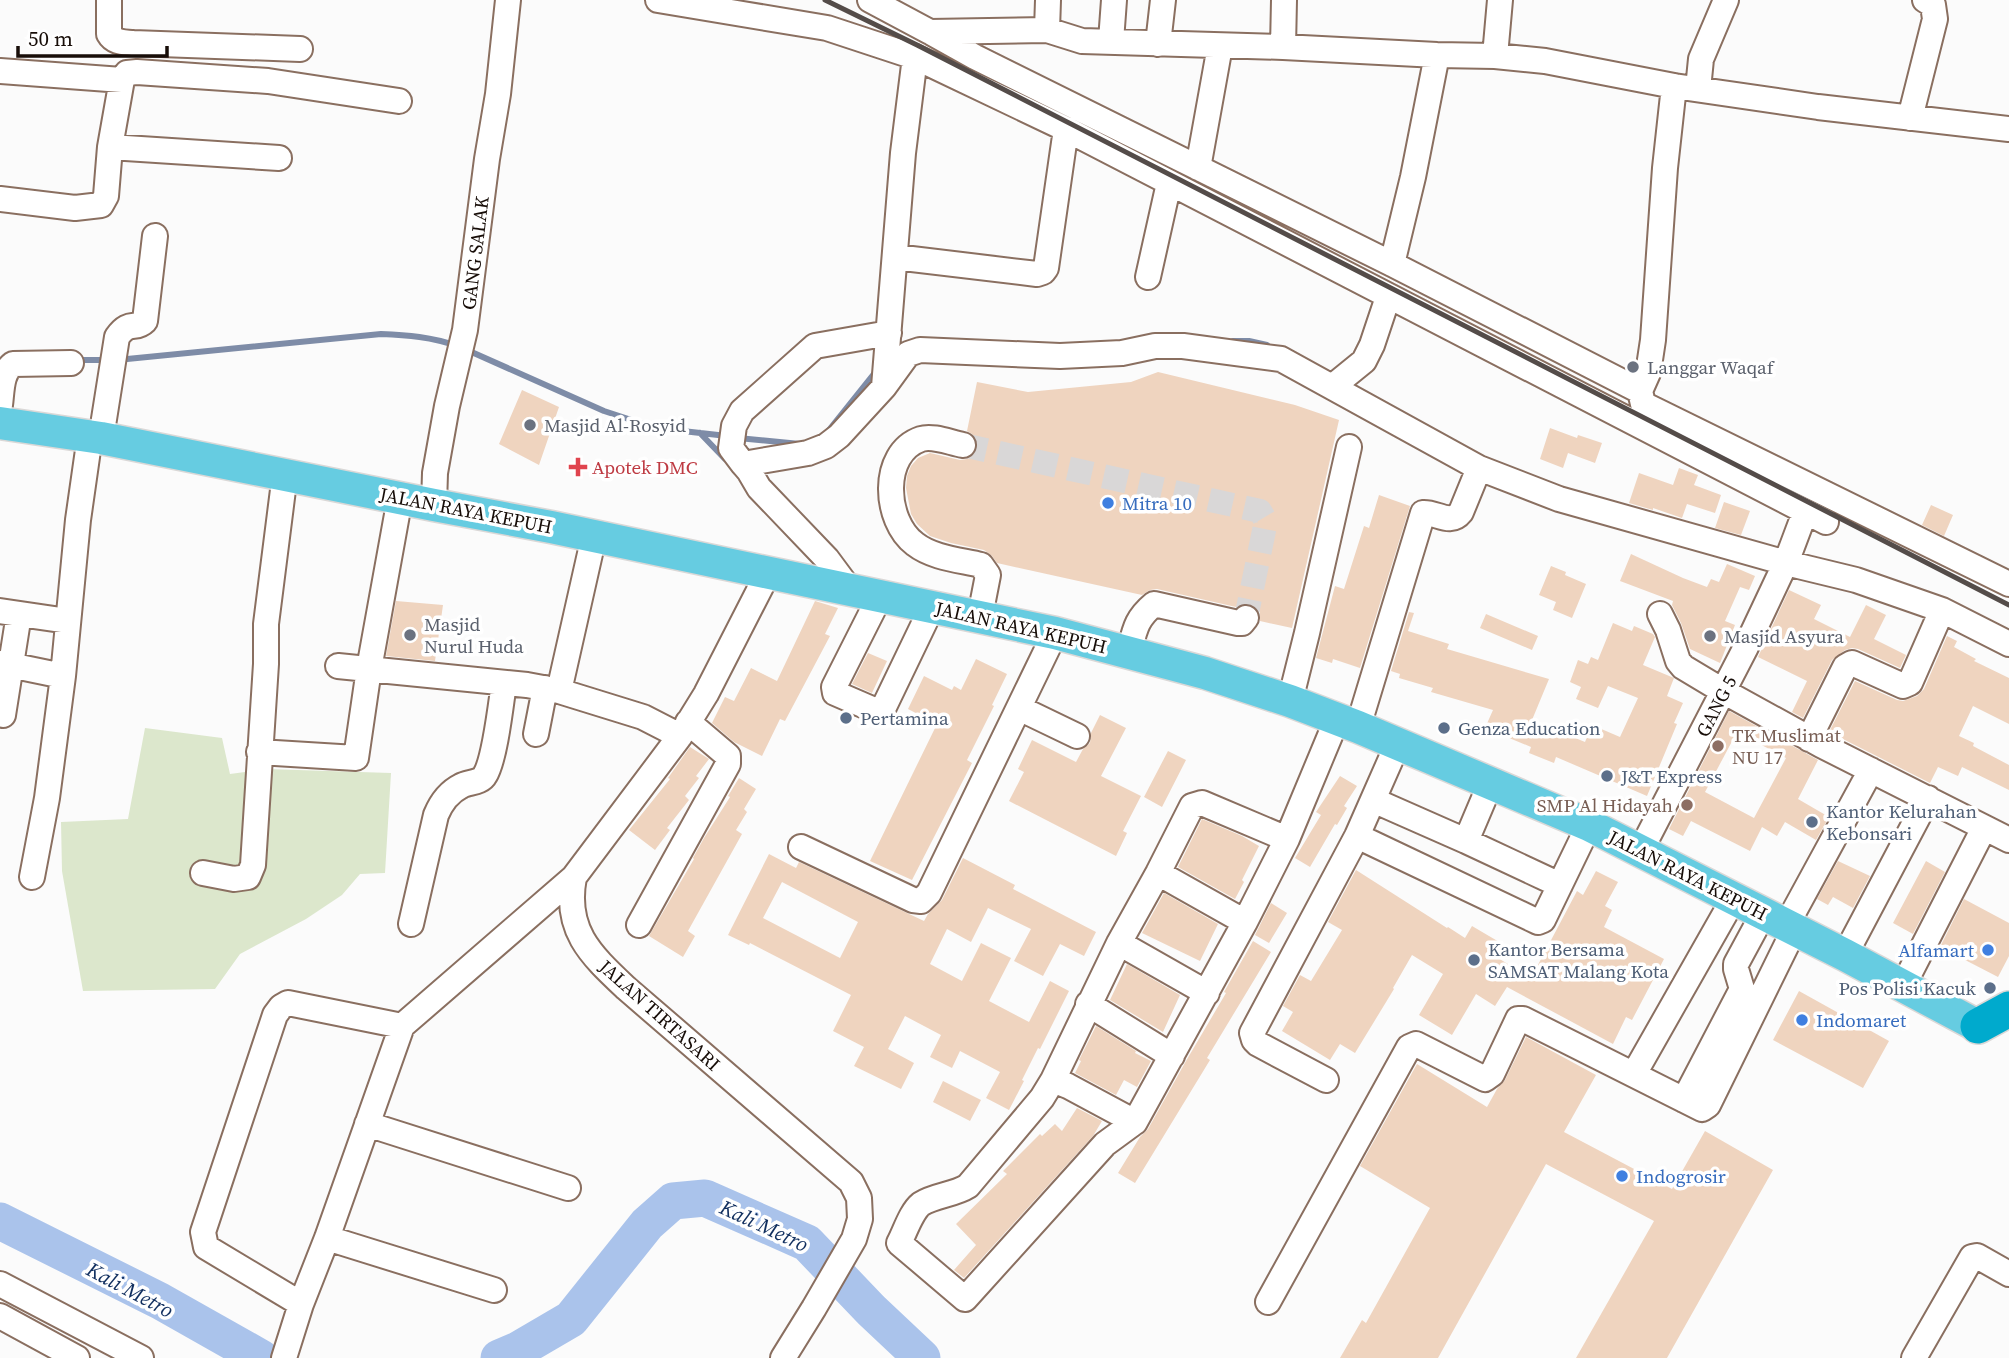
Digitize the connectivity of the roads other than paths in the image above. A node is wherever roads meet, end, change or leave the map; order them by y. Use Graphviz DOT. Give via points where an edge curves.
graph roads {
  1 [pos="109,0"];
  2 [pos="508,0"];
  3 [pos="657,0"];
  4 [pos="870,0"];
  5 [pos="1048,0"];
  6 [pos="1114,0"];
  7 [pos="1163,0"];
  8 [pos="1284,0"];
  9 [pos="1500,0"];
  10 [pos="1726,0"];
  11 [pos="1925,0"];
  12 [pos="916,18"];
  13 [pos="1047,30"];
  14 [pos="116,41"];
  15 [pos="1111,41"];
  16 [pos="1158,44"];
  17 [pos="1220,46"];
  18 [pos="1283,47"];
  19 [pos="300,49"];
  20 [pos="1437,55"];
  21 [pos="1495,56"];
  22 [pos="915,57"];
  23 [pos="0,71"];
  24 [pos="123,77"];
  25 [pos="1686,87"];
  26 [pos="399,101"];
  27 [pos="1910,118"];
  28 [pos="1066,129"];
  29 [pos="2009,129"];
  30 [pos="110,147"];
  31 [pos="279,158"];
  32 [pos="1198,168"];
  33 [pos="1169,183"];
  34 [pos="0,199"];
  35 [pos="155,236"];
  36 [pos="895,257"];
  37 [pos="1392,264"];
  38 [pos="1148,277"];
  39 [pos="1388,297"];
  40 [pos="886,357"];
  41 [pos="71,363"];
  42 [pos="1336,383"];
  43 [pos="1640,391"];
  44 [pos="0,405"];
  45 [pos="0,423"];
  46 [pos="96,437"];
  47 [pos="736,445"];
  48 [pos="963,445"];
  49 [pos="1349,447"];
  50 [pos="1479,468"];
  51 [pos="285,474"];
  52 [pos="400,498"];
  53 [pos="434,505"];
  54 [pos="594,536"];
  55 [pos="1788,557"];
  56 [pos="768,573"];
  57 [pos="2009,584"];
  58 [pos="865,593"];
  59 [pos="932,607"];
  60 [pos="1942,610"];
  61 [pos="9,612"];
  62 [pos="1660,614"];
  63 [pos="981,616"];
  64 [pos="1246,618"];
  65 [pos="68,621"];
  66 [pos="1055,633"];
  67 [pos="2009,644"];
  68 [pos="1129,652"];
  69 [pos="0,663"];
  70 [pos="338,666"];
  71 [pos="369,669"];
  72 [pos="63,676"];
  73 [pos="505,683"];
  74 [pos="552,690"];
  75 [pos="1723,691"];
  76 [pos="1290,701"];
  77 [pos="1019,708"];
  78 [pos="0,714"];
  79 [pos="1348,723"];
  80 [pos="684,729"];
  81 [pos="537,734"];
  82 [pos="1077,736"];
  83 [pos="1809,739"];
  84 [pos="1398,743"];
  85 [pos="259,752"];
  86 [pos="1871,770"];
  87 [pos="1491,782"];
  88 [pos="1927,798"];
  89 [pos="1373,800"];
  90 [pos="1589,825"];
  91 [pos="1984,828"];
  92 [pos="1357,836"];
  93 [pos="1287,839"];
  94 [pos="2009,840"];
  95 [pos="1466,841"];
  96 [pos="801,847"];
  97 [pos="1641,850"];
  98 [pos="203,873"];
  99 [pos="1158,873"];
  100 [pos="33,877"];
  101 [pos="574,877"];
  102 [pos="1560,885"];
  103 [pos="1734,898"];
  104 [pos="1245,922"];
  105 [pos="1781,923"];
  106 [pos="411,924"];
  107 [pos="639,925"];
  108 [pos="1119,943"];
  109 [pos="1845,955"];
  110 [pos="1903,986"];
  111 [pos="1206,993"];
  112 [pos="1088,1004"];
  113 [pos="2009,1009"];
  114 [pos="402,1026"];
  115 [pos="1978,1026"];
  116 [pos="2009,1043"];
  117 [pos="1172,1056"];
  118 [pos="1634,1074"];
  119 [pos="1053,1080"];
  120 [pos="1326,1080"];
  121 [pos="1684,1100"];
  122 [pos="1135,1122"];
  123 [pos="367,1124"];
  124 [pos="568,1188"];
  125 [pos="327,1238"];
  126 [pos="2009,1274"];
  127 [pos="0,1284"];
  128 [pos="494,1290"];
  129 [pos="1268,1302"];
  130 [pos="301,1304"];
  131 [pos="0,1316"];
  132 [pos="784,1357"];
  133 [pos="77,1358"];
  134 [pos="141,1358"];
  135 [pos="284,1358"];
  136 [pos="1914,1358"];
  1 -- 14 [label="street" via="109,34"];
  2 -- 53 [label="street, GANG SALAK" via="465,330 444,419"];
  3 -- 22 [label="street" via="827,28"];
  4 -- 12 [label="street"];
  5 -- 13 [label="street"];
  6 -- 15 [label="street"];
  7 -- 16 [label="street"];
  8 -- 18 [label="street"];
  9 -- 21 [label="street"];
  10 -- 25 [label="street"];
  11 -- 27 [label="street" via="1933,5 1935,19"];
  12 -- 13 [label="street"];
  12 -- 32 [label="street" via="975,57"];
  13 -- 15 [label="street" via="1082,41"];
  14 -- 19 [label="street"];
  14 -- 24 [label="street" via="114,64"];
  15 -- 16 [label="street"];
  16 -- 17 [label="street"];
  17 -- 18 [label="street"];
  17 -- 32 [label="street"];
  18 -- 20 [label="street"];
  20 -- 21 [label="street"];
  20 -- 37 [label="street"];
  21 -- 25 [label="street"];
  22 -- 28 [label="street"];
  22 -- 36 [label="street"];
  23 -- 24 [label="street"];
  24 -- 26 [label="street" via="137,72 268,81"];
  24 -- 30 [label="street"];
  25 -- 27 [label="street"];
  25 -- 43 [label="street" via="1665,168 1653,340"];
  27 -- 29 [label="street"];
  28 -- 33 [label="street"];
  28 -- 36 [label="street" via="1044,272"];
  30 -- 31 [label="street"];
  30 -- 34 [label="street" via="101,205 75,208"];
  32 -- 37 [label="street"];
  33 -- 38 [label="street"];
  33 -- 39 [label="street"];
  35 -- 46 [label="street" via="145,321 129,325 117,337"];
  36 -- 40 [label="street"];
  37 -- 43 [label="street"];
  39 -- 42 [label="street" via="1364,361"];
  39 -- 55 [label="street, GANG 5" via="1815,517"];
  40 -- 42 [label="street" via="920,350 1060,356 1183,346 1281,359"];
  40 -- 47 [label="street" via="839,436 826,446 808,453"];
  40 -- 47 [label="street" via="816,346 742,411"];
  41 -- 44 [label="street" via="13,364 4,374"];
  42 -- 50 [label="street"];
  43 -- 57 [label="street" via="1643,404"];
  45 -- 46 [label="main road, JALAN RAYA KEPUH"];
  46 -- 51 [label="main road, JALAN RAYA KEPUH"];
  46 -- 65 [label="street" via="78,520"];
  47 -- 58 [label="street" via="759,488"];
  48 -- 63 [label="street" via="926,438 910,444 894,471 891,498 894,516 912,542 924,550 981,565 988,575"];
  49 -- 76 [label="street"];
  50 -- 55 [label="street" via="1559,499"];
  50 -- 79 [label="street" via="1457,517 1423,513"];
  51 -- 52 [label="main road, JALAN RAYA KEPUH"];
  51 -- 85 [label="street" via="266,624"];
  52 -- 53 [label="main road, JALAN RAYA KEPUH"];
  52 -- 71 [label="street"];
  53 -- 54 [label="main road, JALAN RAYA KEPUH"];
  54 -- 56 [label="main road, JALAN RAYA KEPUH"];
  54 -- 74 [label="street"];
  55 -- 60 [label="street"];
  55 -- 75 [label="street, GANG 5"];
  56 -- 58 [label="main road, JALAN RAYA KEPUH"];
  56 -- 80 [label="street"];
  58 -- 59 [label="main road, JALAN RAYA KEPUH"];
  58 -- 59 [label="street" via="834,687 835,693 879,712"];
  59 -- 63 [label="main road, JALAN RAYA KEPUH"];
  60 -- 67 [label="street"];
  60 -- 83 [label="street" via="1910,683 1903,686 1848,664"];
  61 -- 65 [label="street"];
  61 -- 78 [label="street"];
  62 -- 75 [label="street" via="1678,661"];
  63 -- 66 [label="main road, JALAN RAYA KEPUH"];
  64 -- 68 [label="street" via="1238,624 1154,604 1136,625"];
  65 -- 72 [label="street"];
  66 -- 68 [label="main road, JALAN RAYA KEPUH"];
  66 -- 77 [label="street"];
  68 -- 76 [label="main road, JALAN RAYA KEPUH"];
  69 -- 72 [label="street"];
  70 -- 71 [label="street"];
  71 -- 73 [label="street"];
  71 -- 85 [label="street" via="356,758"];
  72 -- 100 [label="street"];
  73 -- 74 [label="street"];
  73 -- 106 [label="street" via="485,776 458,787 441,802 436,814"];
  74 -- 80 [label="street"];
  74 -- 81 [label="street"];
  75 -- 83 [label="street"];
  75 -- 97 [label="street, GANG 5"];
  76 -- 79 [label="main road, JALAN RAYA KEPUH"];
  77 -- 82 [label="street"];
  77 -- 96 [label="street" via="929,893 921,901"];
  79 -- 84 [label="main road, JALAN RAYA KEPUH"];
  79 -- 93 [label="street"];
  80 -- 101 [label="street"];
  80 -- 107 [label="street" via="722,750 728,764"];
  83 -- 86 [label="street"];
  84 -- 87 [label="main road, JALAN RAYA KEPUH"];
  84 -- 89 [label="street"];
  85 -- 98 [label="street" via="253,865 248,877"];
  86 -- 88 [label="street"];
  86 -- 105 [label="street"];
  87 -- 90 [label="main road, JALAN RAYA KEPUH"];
  87 -- 95 [label="street"];
  88 -- 91 [label="street"];
  88 -- 109 [label="street"];
  89 -- 92 [label="street"];
  89 -- 95 [label="street"];
  90 -- 97 [label="main road, JALAN RAYA KEPUH"];
  90 -- 102 [label="street"];
  91 -- 94 [label="street"];
  91 -- 110 [label="street"];
  92 -- 102 [label="street" via="1538,922"];
  92 -- 120 [label="street" via="1252,1032 1258,1044"];
  93 -- 99 [label="street" via="1198,803 1192,806"];
  93 -- 104 [label="street"];
  95 -- 102 [label="street"];
  97 -- 103 [label="main road, JALAN RAYA KEPUH"];
  99 -- 104 [label="street"];
  99 -- 108 [label="street"];
  101 -- 114 [label="street"];
  101 -- 132 [label="street, JALAN TIRTASARI" via="574,922 582,942 600,963 851,1182 859,1198 860,1219 854,1239"];
  103 -- 105 [label="main road, JALAN RAYA KEPUH"];
  103 -- 118 [label="street"];
  104 -- 111 [label="street"];
  105 -- 109 [label="main road, JALAN RAYA KEPUH"];
  105 -- 121 [label="street" via="1736,964 1742,989"];
  105 -- 121 [label="street" via="1708,1105 1702,1109"];
  108 -- 111 [label="street"];
  108 -- 112 [label="street"];
  109 -- 110 [label="main road, JALAN RAYA KEPUH"];
  110 -- 115 [label="main road, JALAN RAYA KEPUH"];
  111 -- 117 [label="street"];
  112 -- 117 [label="street"];
  112 -- 119 [label="street"];
  113 -- 115 [label="highway"];
  114 -- 123 [label="street"];
  114 -- 130 [label="street" via="288,1003 275,1015 203,1238 206,1247"];
  115 -- 116 [label="highway"];
  117 -- 122 [label="street"];
  118 -- 121 [label="street"];
  118 -- 129 [label="street" via="1523,1018 1518,1019 1492,1074 1485,1079 1412,1044"];
  119 -- 122 [label="street"];
  119 -- 122 [label="street" via="968,1186 921,1204 899,1243 965,1299 1105,1144"];
  123 -- 124 [label="street"];
  123 -- 125 [label="street"];
  125 -- 128 [label="street"];
  125 -- 130 [label="street"];
  126 -- 136 [label="street" via="1972,1257"];
  127 -- 134 [label="street"];
  130 -- 135 [label="street"];
  131 -- 133 [label="street"];
}
